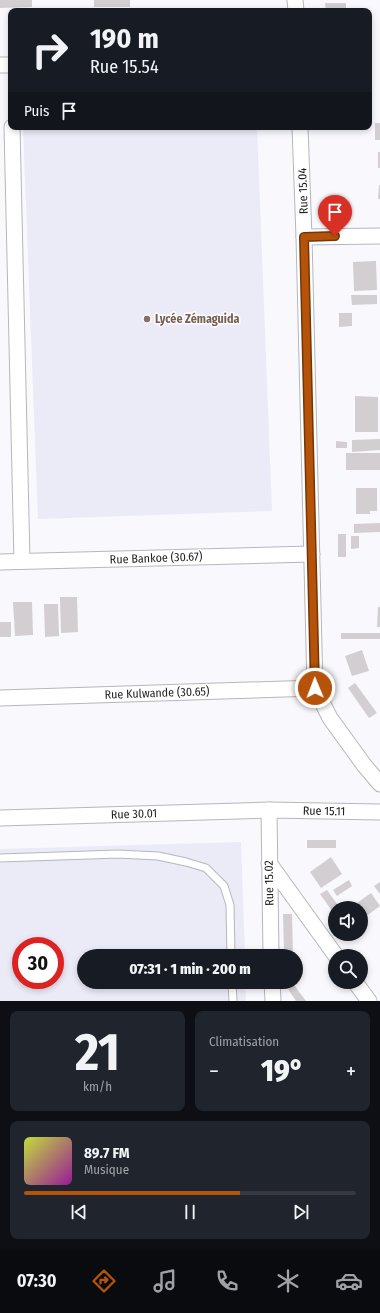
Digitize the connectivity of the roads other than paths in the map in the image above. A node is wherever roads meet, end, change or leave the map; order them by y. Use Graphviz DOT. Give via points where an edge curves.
graph roads {
  1 [pos="12,130"];
  2 [pos="300,130"];
  3 [pos="380,236"];
  4 [pos="304,237"];
  5 [pos="312,554"];
  6 [pos="22,561"];
  7 [pos="0,562"];
  8 [pos="315,688"];
  9 [pos="0,698"];
  10 [pos="380,784"];
  11 [pos="269,810"];
  12 [pos="380,812"];
  13 [pos="0,818"];
  14 [pos="0,858"];
  15 [pos="269,863"];
  16 [pos="231,949"];
  17 [pos="271,949"];
  18 [pos="331,949"];
  19 [pos="232,989"];
  20 [pos="272,989"];
  21 [pos="360,989"];
  22 [pos="233,1001"];
  23 [pos="272,1001"];
  24 [pos="369,1001"];
  1 -- 6 [label="street"];
  2 -- 4 [label="street, Rue 15.04"];
  3 -- 4 [label="street"];
  4 -- 5 [label="street, Rue 15.04"];
  5 -- 6 [label="street, Rue Bankoe (30.67)"];
  5 -- 8 [label="street, Rue 15.04"];
  6 -- 7 [label="street, Rue Bankoe (30.67)"];
  8 -- 9 [label="street, Rue Kulwande (30.65)"];
  8 -- 10 [label="street" via="330,718"];
  11 -- 12 [label="street, Rue 15.11"];
  11 -- 13 [label="street, Rue 30.01"];
  11 -- 15 [label="street, Rue 15.02"];
  14 -- 16 [label="lane" via="118,854 158,856 206,868 224,886 230,905"];
  15 -- 17 [label="street, Rue 15.02"];
  15 -- 18 [label="street"];
  19 -- 22 [label="lane"];
  20 -- 23 [label="street"];
  21 -- 24 [label="street"];
}
